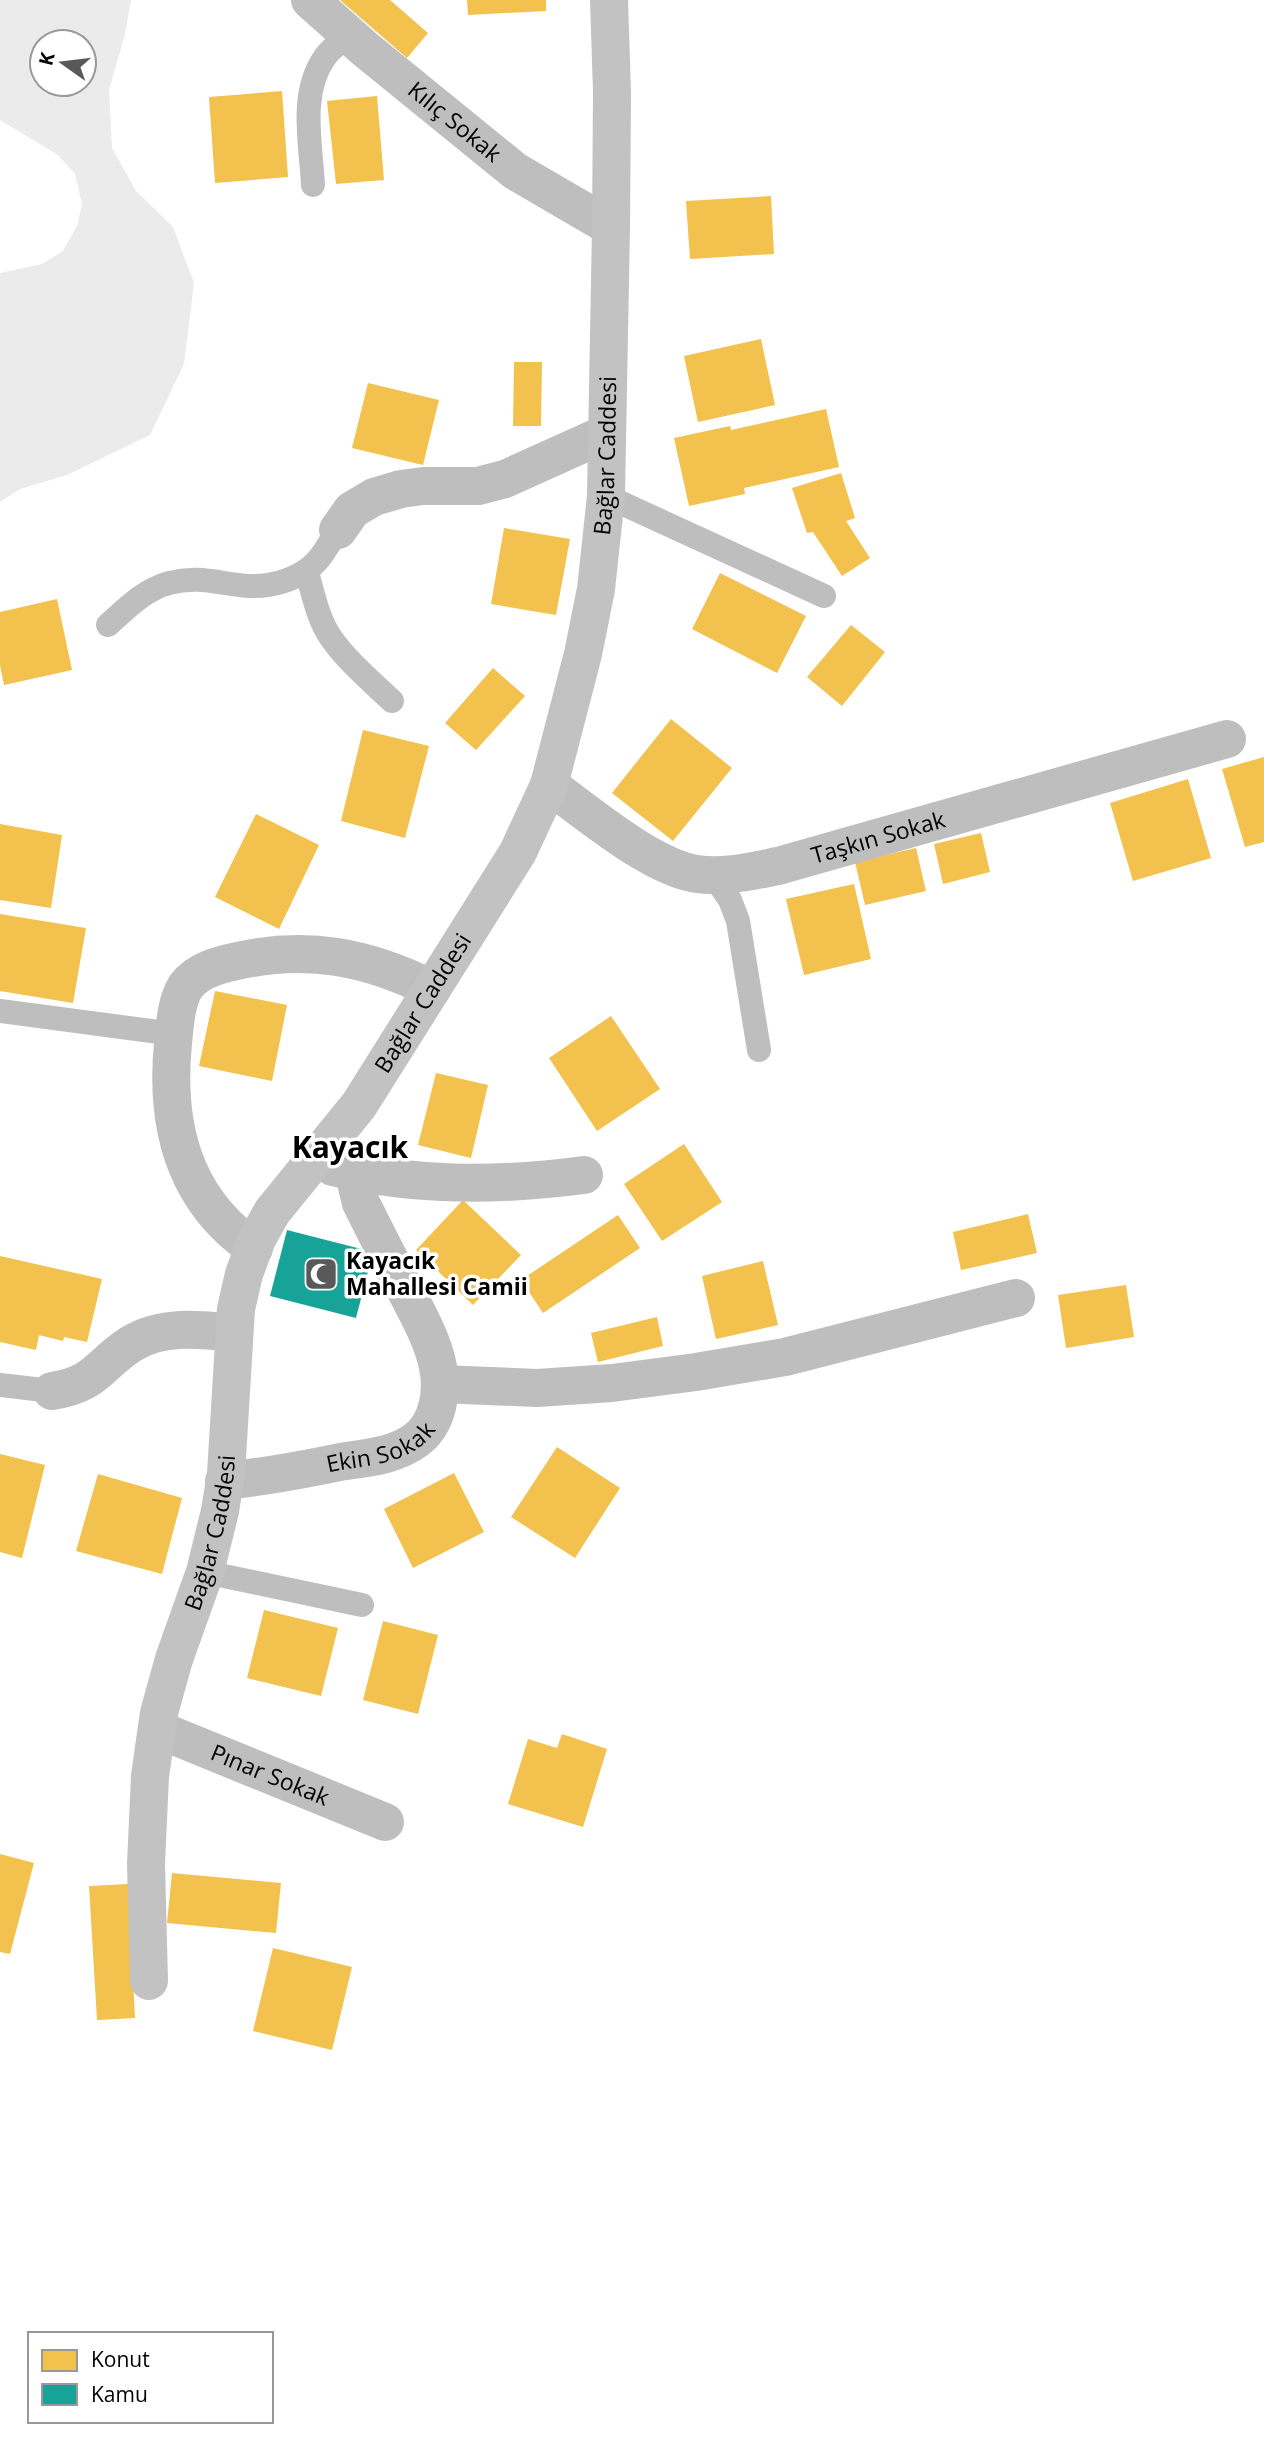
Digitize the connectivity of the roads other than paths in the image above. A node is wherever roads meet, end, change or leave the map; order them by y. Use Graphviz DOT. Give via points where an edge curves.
graph roads {
  1 [pos="310,0"];
  2 [pos="609,0"];
  3 [pos="349,35"];
  4 [pos="313,185"];
  5 [pos="611,227"];
  6 [pos="607,433"];
  7 [pos="606,496"];
  8 [pos="338,530"];
  9 [pos="307,572"];
  10 [pos="824,596"];
  11 [pos="108,625"];
  12 [pos="392,701"];
  13 [pos="1227,739"];
  14 [pos="548,785"];
  15 [pos="713,875"];
  16 [pos="432,989"];
  17 [pos="0,1011"];
  18 [pos="174,1034"];
  19 [pos="759,1050"];
  20 [pos="314,1162"];
  21 [pos="357,1173"];
  22 [pos="584,1175"];
  23 [pos="254,1248"];
  24 [pos="1016,1298"];
  25 [pos="233,1333"];
  26 [pos="440,1384"];
  27 [pos="0,1385"];
  28 [pos="52,1391"];
  29 [pos="224,1481"];
  30 [pos="205,1572"];
  31 [pos="362,1605"];
  32 [pos="157,1730"];
  33 [pos="385,1822"];
  34 [pos="149,1981"];
  1 -- 3 [label="street, Kılıç Sokak"];
  2 -- 5 [label="street, Bağlar Caddesi"];
  3 -- 4 [label="lane" via="326,54 311,88"];
  3 -- 5 [label="street, Kılıç Sokak" via="515,171"];
  5 -- 6 [label="street, Bağlar Caddesi"];
  6 -- 7 [label="street, Bağlar Caddesi"];
  6 -- 8 [label="street" via="492,483 424,486 374,497 352,510"];
  7 -- 10 [label="lane"];
  7 -- 14 [label="street, Bağlar Caddesi" via="596,589"];
  8 -- 9 [label="lane"];
  9 -- 11 [label="lane" via="249,586 192,579 167,583 139,597"];
  9 -- 12 [label="lane" via="330,636"];
  13 -- 15 [label="street, Taşkın Sokak" via="778,866"];
  14 -- 15 [label="street, Taşkın Sokak" via="659,862"];
  14 -- 16 [label="street, Bağlar Caddesi" via="518,852"];
  15 -- 19 [label="lane" via="738,921"];
  16 -- 18 [label="street" via="347,957 292,953 250,958 216,965 186,986"];
  16 -- 20 [label="street, Bağlar Caddesi" via="359,1105"];
  17 -- 18 [label="lane"];
  18 -- 23 [label="street" via="170,1085 183,1160 206,1202"];
  20 -- 21 [label="street"];
  20 -- 23 [label="street, Bağlar Caddesi" via="272,1212"];
  21 -- 22 [label="street" via="454,1184"];
  21 -- 26 [label="street, Ekin Sokak" via="358,1198 421,1321"];
  23 -- 25 [label="street, Bağlar Caddesi"];
  24 -- 26 [label="street" via="785,1357 696,1372 537,1388"];
  25 -- 28 [label="street" via="192,1329 143,1338 86,1382"];
  25 -- 29 [label="street, Bağlar Caddesi"];
  26 -- 29 [label="street, Ekin Sokak" via="427,1430 403,1447 382,1455"];
  27 -- 28 [label="lane"];
  29 -- 30 [label="street, Bağlar Caddesi"];
  30 -- 31 [label="lane"];
  30 -- 32 [label="street, Bağlar Caddesi" via="174,1659"];
  32 -- 33 [label="street, Pınar Sokak"];
  32 -- 34 [label="street, Bağlar Caddesi" via="146,1864"];
}
